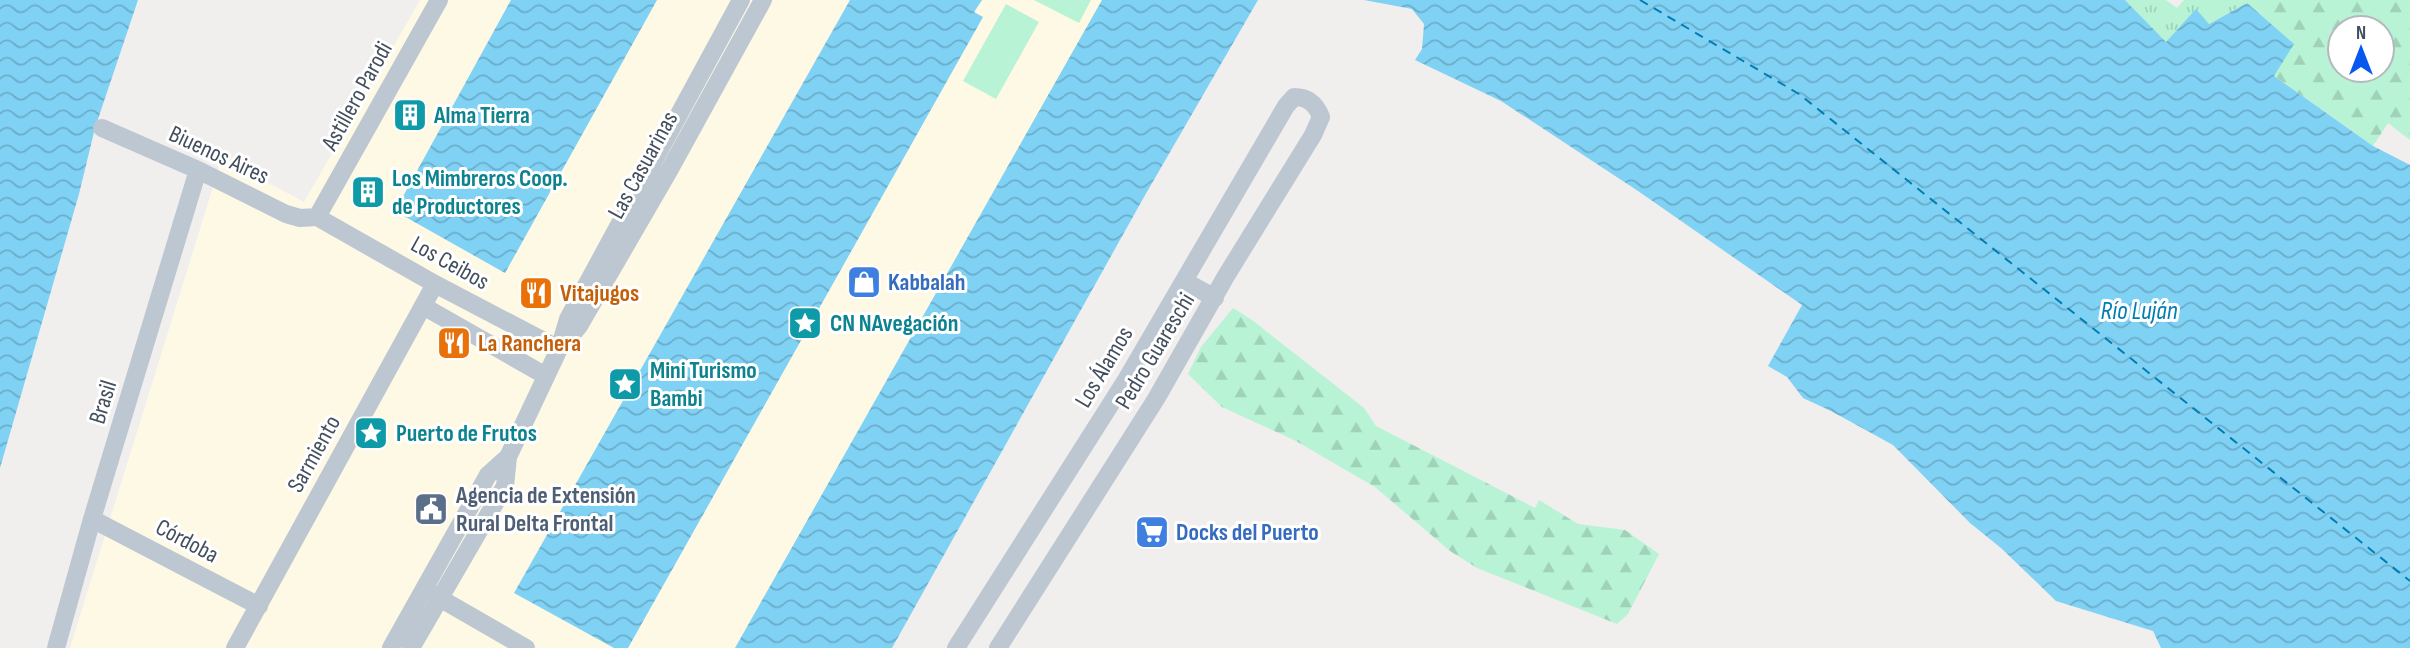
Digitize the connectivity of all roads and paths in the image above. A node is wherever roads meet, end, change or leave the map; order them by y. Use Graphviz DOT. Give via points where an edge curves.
graph roads {
  1 [pos="439,0"];
  2 [pos="741,0"];
  3 [pos="763,0"];
  4 [pos="1286,106"];
  5 [pos="102,128"];
  6 [pos="198,170"];
  7 [pos="317,217"];
  8 [pos="1184,281"];
  9 [pos="435,284"];
  10 [pos="1215,298"];
  11 [pos="423,306"];
  12 [pos="559,349"];
  13 [pos="546,376"];
  14 [pos="92,519"];
  15 [pos="431,594"];
  16 [pos="259,606"];
  17 [pos="56,648"];
  18 [pos="235,648"];
  19 [pos="391,648"];
  20 [pos="411,648"];
  21 [pos="526,648"];
  22 [pos="956,648"];
  23 [pos="998,648"];
  1 -- 7 [label="street, Astillero Parodi"];
  2 -- 12 [label="street, Las Casuarinas" via="568,319"];
  3 -- 12 [label="street, Las Casuarinas" via="579,326"];
  4 -- 8 [label="street, Los Álamos"];
  4 -- 10 [label="street, Pedro Guareschi" via="1294,97 1303,97 1315,105 1321,117"];
  5 -- 6 [label="street, Biuenos Aires"];
  6 -- 7 [label="street, Biuenos Aires" via="286,214"];
  6 -- 14 [label="street, Brasil"];
  7 -- 9 [label="street, Los Ceibos"];
  8 -- 10 [label="street"];
  8 -- 22 [label="street, Los Álamos"];
  9 -- 11 [label="street, Sarmiento"];
  9 -- 12 [label="street, Los Ceibos"];
  10 -- 23 [label="street, Pedro Guareschi"];
  11 -- 13 [label="street"];
  11 -- 16 [label="street, Sarmiento"];
  12 -- 13 [label="street, Las Casuarinas"];
  13 -- 15 [label="street, Las Casuarinas" via="508,457 505,486"];
  14 -- 16 [label="street, Córdoba"];
  14 -- 17 [label="street, Brasil"];
  15 -- 19 [label="street, Las Casuarinas"];
  15 -- 20 [label="street, Las Casuarinas"];
  15 -- 21 [label="street"];
  16 -- 18 [label="street, Sarmiento"];
}
